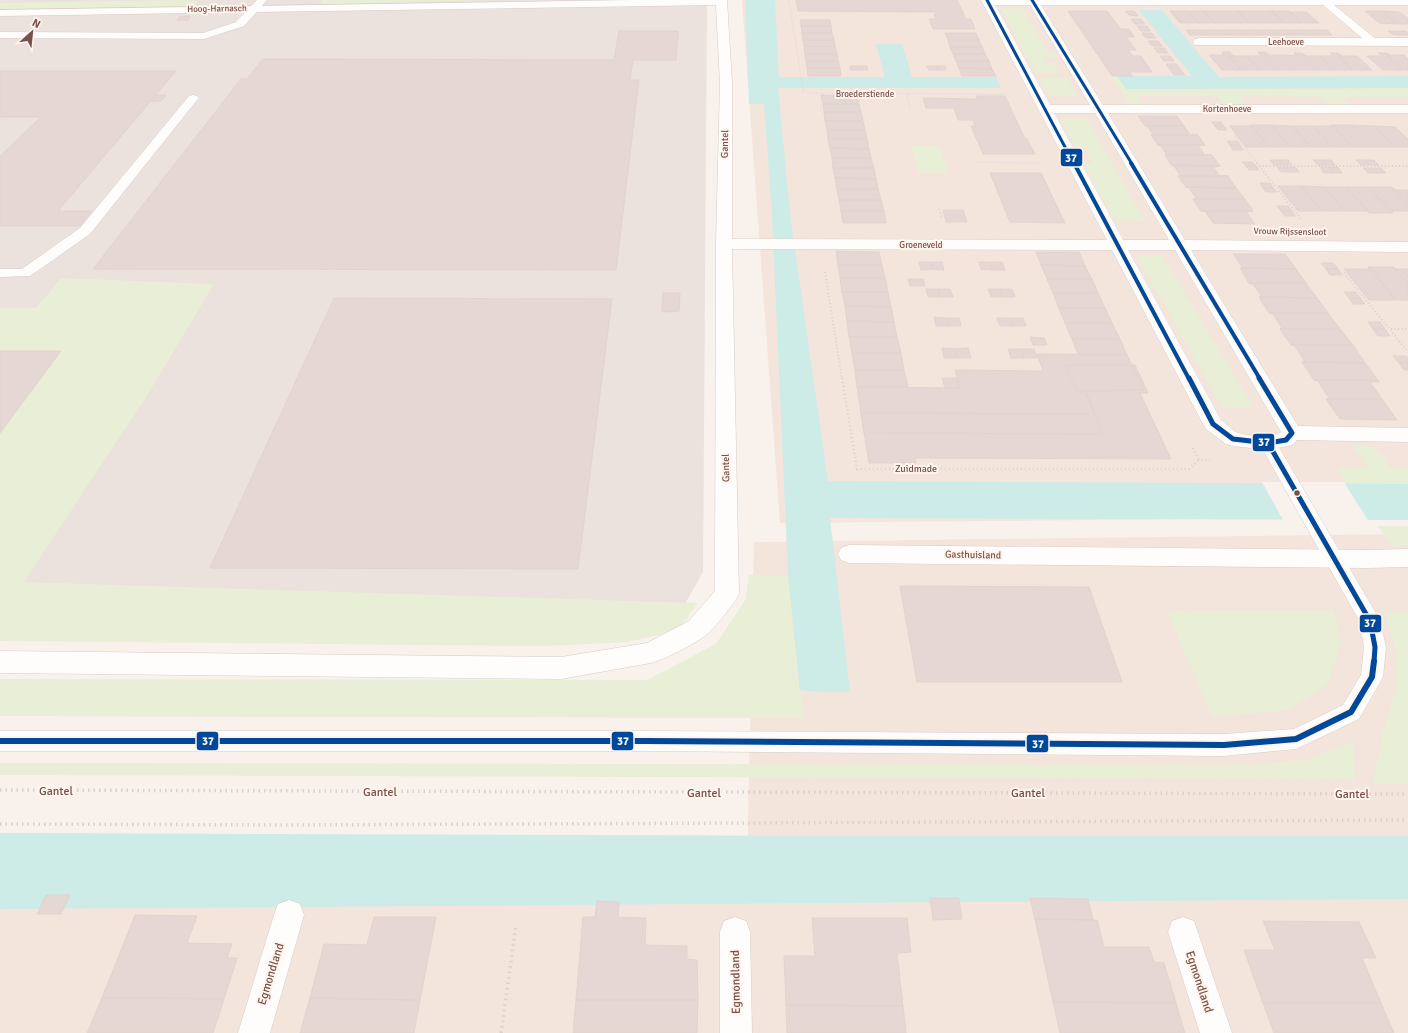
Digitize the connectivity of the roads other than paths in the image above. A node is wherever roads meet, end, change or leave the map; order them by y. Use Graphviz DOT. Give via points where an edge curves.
graph roads {
  1 [pos="721,1"];
  2 [pos="987,1"];
  3 [pos="1033,1"];
  4 [pos="590,2"];
  5 [pos="1325,2"];
  6 [pos="1408,2"];
  7 [pos="258,4"];
  8 [pos="0,13"];
  9 [pos="0,35"];
  10 [pos="1199,42"];
  11 [pos="1373,42"];
  12 [pos="1408,42"];
  13 [pos="193,98"];
  14 [pos="1046,109"];
  15 [pos="1099,109"];
  16 [pos="1408,109"];
  17 [pos="1171,230"];
  18 [pos="1408,233"];
  19 [pos="734,237"];
  20 [pos="1114,237"];
  21 [pos="1181,245"];
  22 [pos="1408,247"];
  23 [pos="0,273"];
  24 [pos="1292,433"];
  25 [pos="1408,435"];
  26 [pos="1268,443"];
  27 [pos="849,554"];
  28 [pos="1336,558"];
  29 [pos="1408,558"];
  30 [pos="0,662"];
  31 [pos="0,741"];
  32 [pos="289,915"];
  33 [pos="735,932"];
  34 [pos="1183,932"];
  35 [pos="254,1033"];
  36 [pos="736,1033"];
  37 [pos="1216,1033"];
  1 -- 4 [label="street, Hoog-Harnasch"];
  1 -- 19 [label="street, Gantel"];
  2 -- 3 [label="street"];
  2 -- 14 [label="street"];
  3 -- 5 [label="street"];
  3 -- 15 [label="street"];
  4 -- 7 [label="street, Hoog-Harnasch"];
  5 -- 6 [label="street"];
  5 -- 11 [label="lane"];
  7 -- 8 [label="street, Hoog-Harnasch"];
  7 -- 9 [label="lane" via="240,24 204,36"];
  10 -- 11 [label="street, Leehoeve"];
  11 -- 12 [label="street, Leehoeve"];
  13 -- 23 [label="lane" via="86,231 25,273"];
  14 -- 15 [label="street, Kortenhoeve"];
  14 -- 20 [label="street"];
  15 -- 16 [label="street, Kortenhoeve"];
  15 -- 17 [label="street"];
  17 -- 18 [label="street, Vrouw Rijssensloot"];
  17 -- 20 [label="street, Vrouw Rijssensloot"];
  17 -- 21 [label="street"];
  19 -- 20 [label="street, Groeneveld" via="818,240"];
  19 -- 30 [label="street, Gantel" via="727,594 698,628 651,653 561,668"];
  20 -- 21 [label="street, Vrouw Rijssensloot"];
  20 -- 26 [label="street" via="1213,424 1233,439"];
  21 -- 22 [label="street, Vrouw Rijssensloot"];
  21 -- 24 [label="street"];
  24 -- 25 [label="street"];
  24 -- 26 [label="street" via="1286,440"];
  26 -- 28 [label="lane"];
  27 -- 28 [label="street, Gasthuisland"];
  28 -- 29 [label="street, Gasthuisland"];
  28 -- 31 [label="lane" via="1370,621 1375,647 1372,677 1351,712 1296,739 1224,745 653,741"];
  32 -- 35 [label="street, Egmondland"];
  33 -- 36 [label="street, Egmondland"];
  34 -- 37 [label="street, Egmondland"];
}
